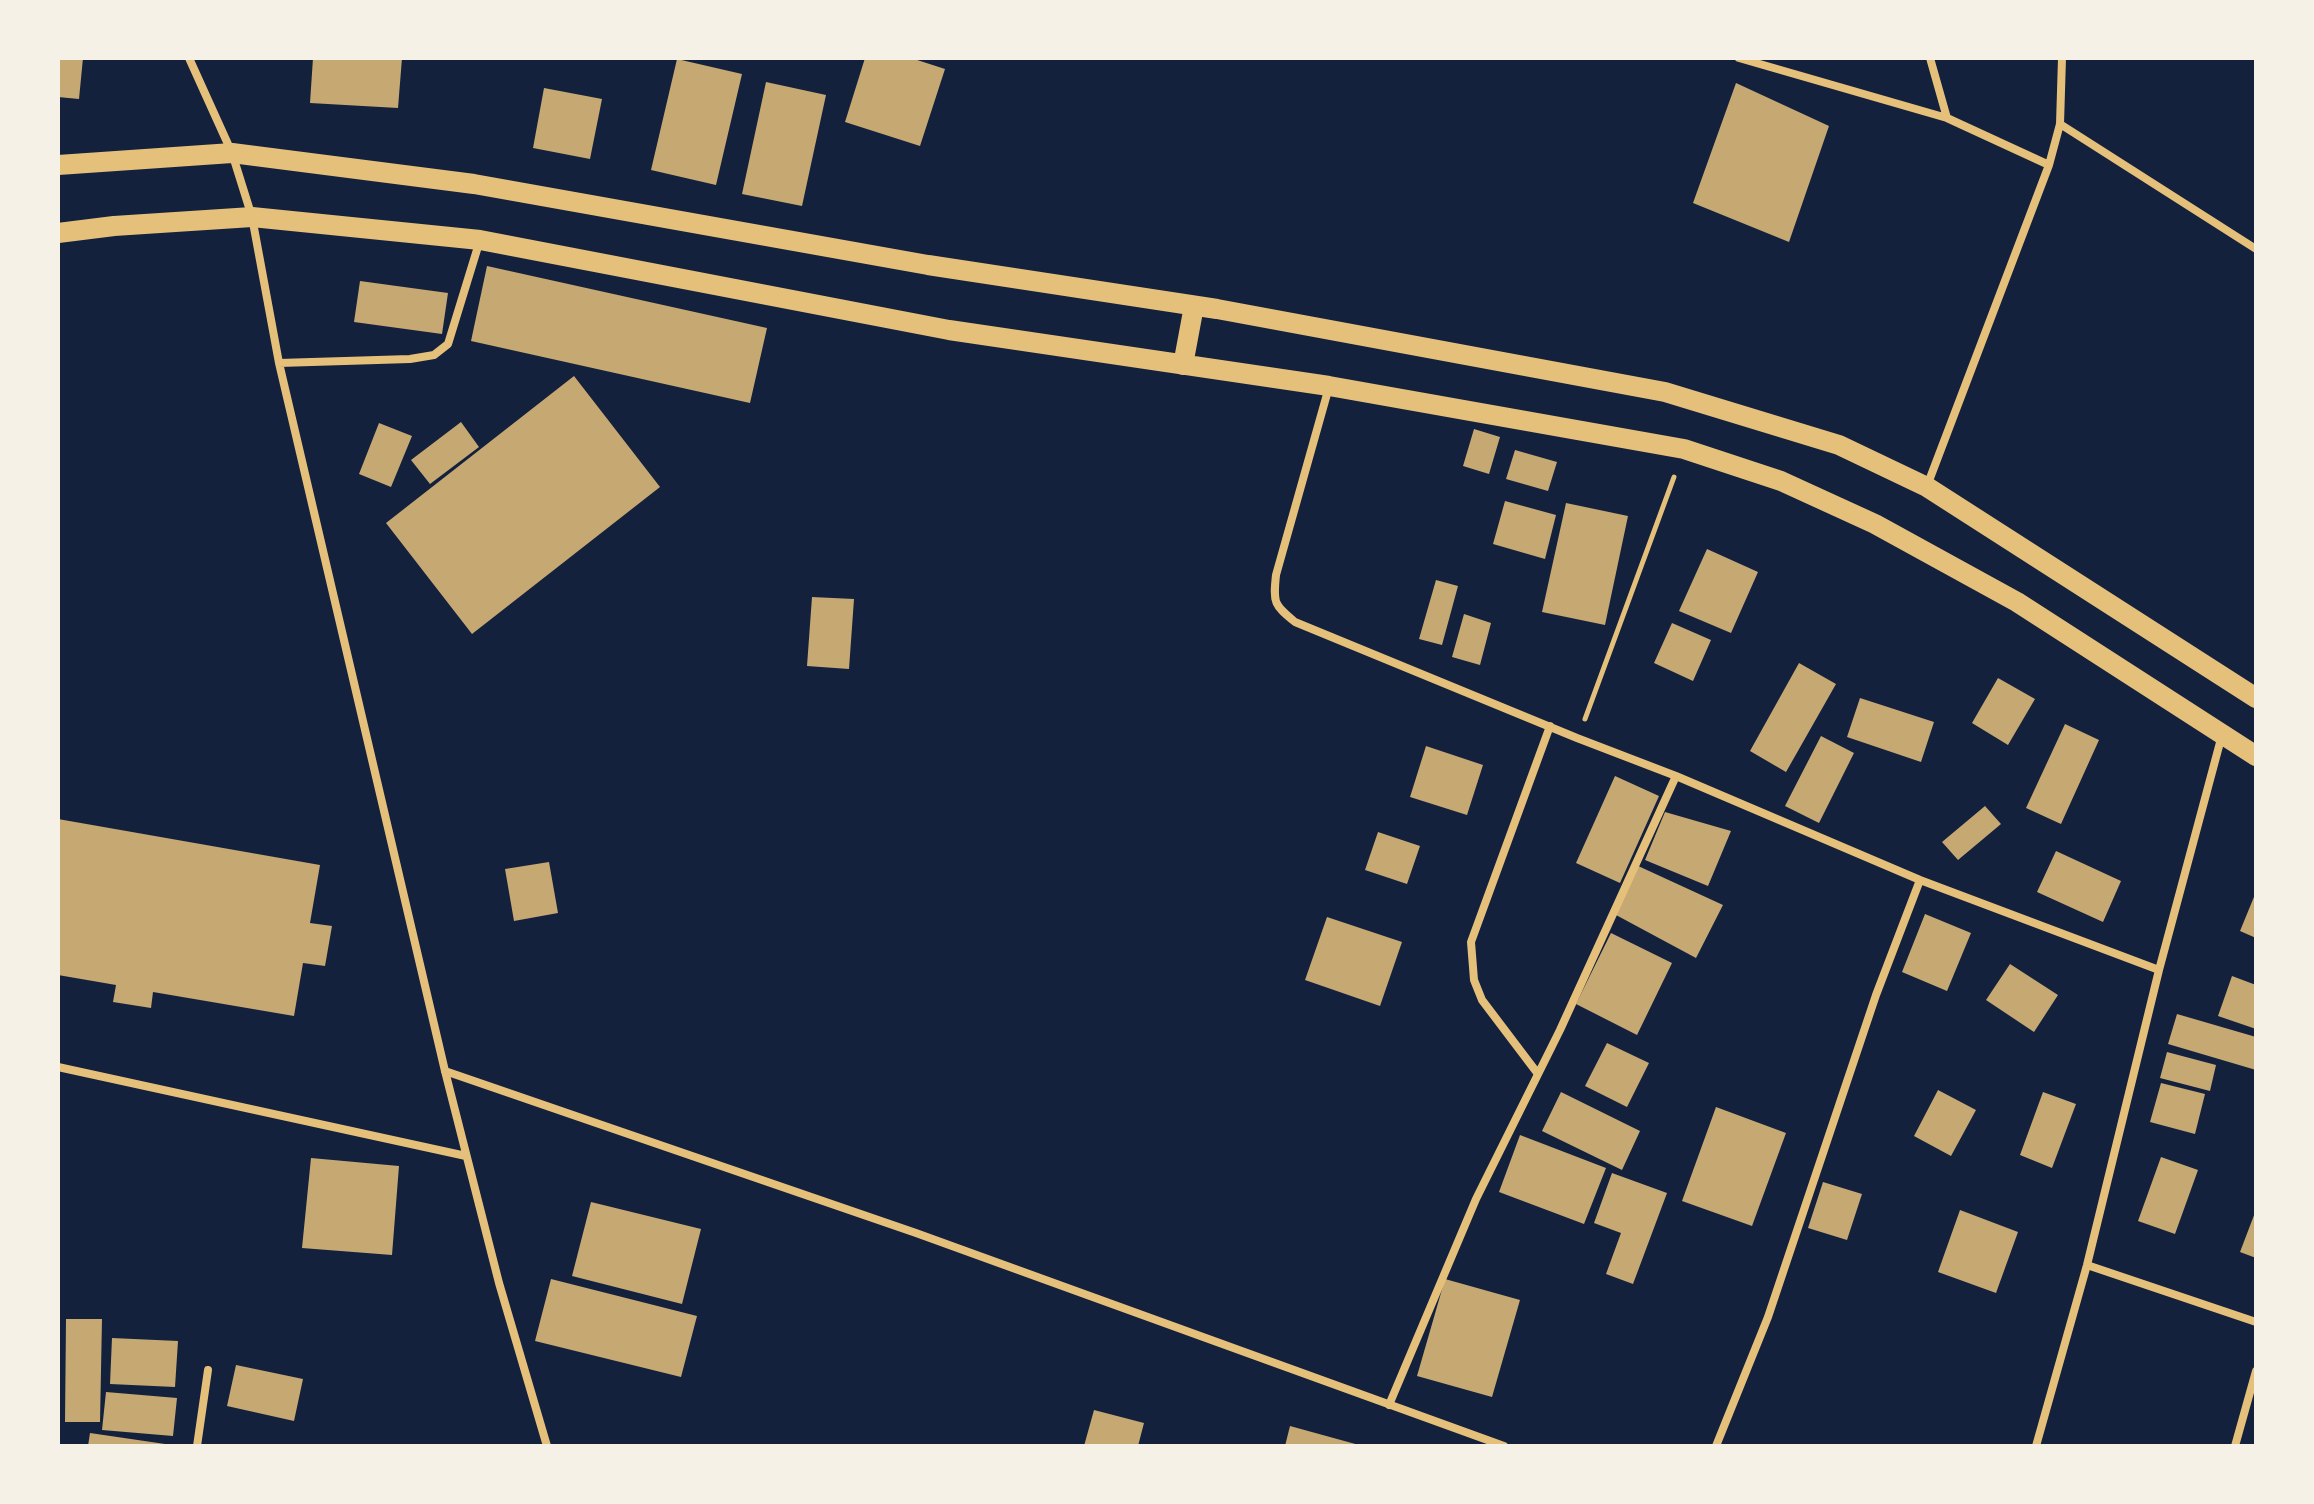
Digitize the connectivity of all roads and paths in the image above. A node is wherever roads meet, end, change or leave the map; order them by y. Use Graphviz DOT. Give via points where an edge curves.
graph roads {
  1 [pos="189,58"];
  2 [pos="1739,58"];
  3 [pos="1930,58"];
  4 [pos="2062,58"];
  5 [pos="1947,118"];
  6 [pos="2060,124"];
  7 [pos="232,153"];
  8 [pos="58,165"];
  9 [pos="2049,165"];
  10 [pos="252,217"];
  11 [pos="58,233"];
  12 [pos="480,240"];
  13 [pos="2256,249"];
  14 [pos="1194,306"];
  15 [pos="279,363"];
  16 [pos="1183,365"];
  17 [pos="1329,386"];
  18 [pos="1684,449"];
  19 [pos="1927,487"];
  20 [pos="2256,698"];
  21 [pos="1550,726"];
  22 [pos="2223,733"];
  23 [pos="1577,738"];
  24 [pos="2256,756"];
  25 [pos="1676,776"];
  26 [pos="1920,880"];
  27 [pos="2159,970"];
  28 [pos="58,1067"];
  29 [pos="445,1071"];
  30 [pos="1538,1074"];
  31 [pos="466,1156"];
  32 [pos="2087,1265"];
  33 [pos="2256,1322"];
  34 [pos="208,1370"];
  35 [pos="2256,1371"];
  36 [pos="1389,1405"];
  37 [pos="197,1446"];
  38 [pos="547,1446"];
  39 [pos="1504,1446"];
  40 [pos="1716,1446"];
  41 [pos="2036,1446"];
  42 [pos="2235,1446"];
  1 -- 7 [label="street"];
  2 -- 5 [label="street"];
  3 -- 5 [label="street"];
  4 -- 6 [label="street"];
  5 -- 9 [label="street"];
  6 -- 9 [label="street"];
  6 -- 13 [label="street"];
  7 -- 8 [label="main road"];
  7 -- 10 [label="street"];
  7 -- 14 [label="main road" via="474,184 928,265"];
  9 -- 19 [label="street"];
  10 -- 11 [label="main road"];
  10 -- 12 [label="main road"];
  10 -- 15 [label="street"];
  12 -- 15 [label="street" via="442,352 410,359"];
  12 -- 16 [label="main road" via="949,330"];
  14 -- 16 [label="main road"];
  14 -- 19 [label="main road" via="1665,392 1839,445"];
  15 -- 29 [label="street"];
  16 -- 17 [label="main road"];
  17 -- 18 [label="main road"];
  17 -- 21 [label="street" via="1276,575 1276,607 1295,622"];
  18 -- 22 [label="main road" via="1781,481 1875,524 2017,602"];
  18 -- 23 [label="path"];
  19 -- 20 [label="main road"];
  21 -- 23 [label="street"];
  21 -- 30 [label="street" via="1471,942 1474,980 1482,1000"];
  22 -- 24 [label="main road"];
  22 -- 27 [label="street"];
  23 -- 25 [label="street"];
  25 -- 26 [label="street"];
  25 -- 30 [label="street"];
  26 -- 27 [label="street"];
  26 -- 40 [label="street" via="1768,1317"];
  27 -- 32 [label="street"];
  28 -- 31 [label="street"];
  29 -- 31 [label="street"];
  29 -- 36 [label="street" via="916,1233"];
  30 -- 36 [label="street" via="1476,1199"];
  31 -- 38 [label="street"];
  32 -- 33 [label="street"];
  32 -- 41 [label="street"];
  34 -- 37 [label="street"];
  35 -- 42 [label="street"];
  36 -- 39 [label="street"];
}
